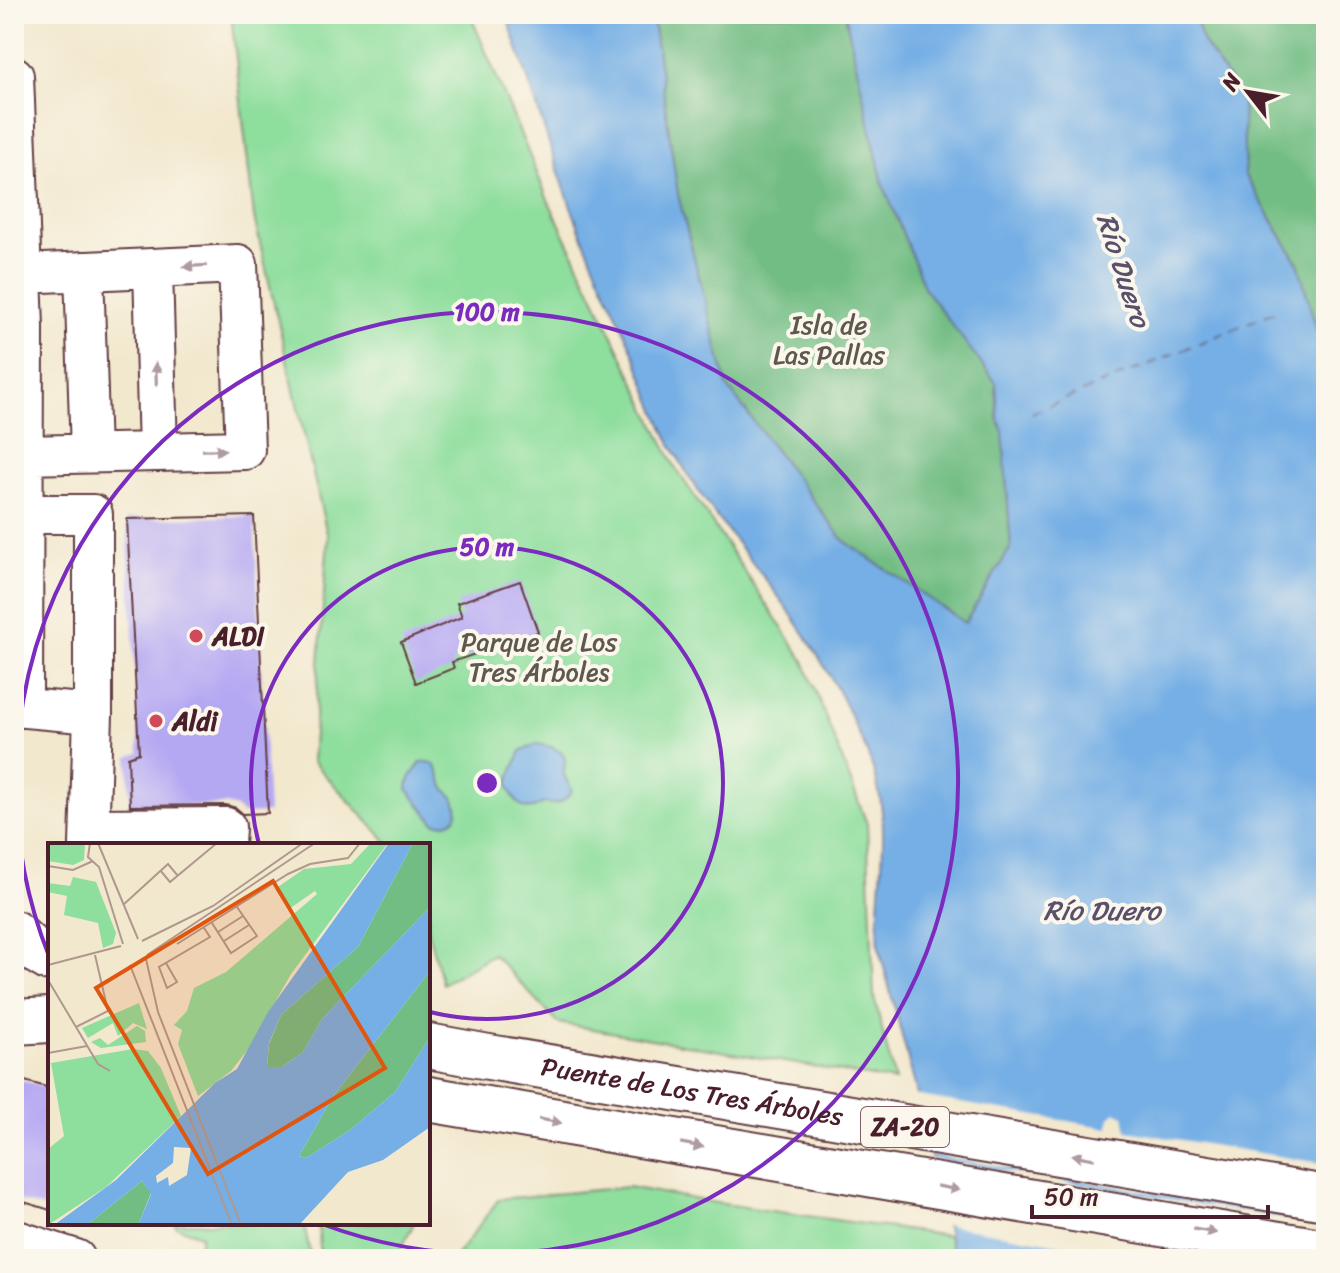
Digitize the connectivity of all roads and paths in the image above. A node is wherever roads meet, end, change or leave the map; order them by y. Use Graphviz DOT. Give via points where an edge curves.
graph roads {
  1 [pos="14,76"];
  2 [pos="153,268"];
  3 [pos="84,271"];
  4 [pos="22,274"];
  5 [pos="158,452"];
  6 [pos="90,453"];
  7 [pos="24,455"];
  8 [pos="23,514"];
  9 [pos="19,708"];
  10 [pos="93,714"];
  11 [pos="90,837"];
  12 [pos="225,843"];
  13 [pos="14,933"];
  14 [pos="14,951"];
  15 [pos="48,958"];
  16 [pos="14,978"];
  17 [pos="48,1020"];
  18 [pos="14,1022"];
  19 [pos="430,1046"];
  20 [pos="430,1099"];
  21 [pos="1326,1198"];
  22 [pos="14,1239"];
  23 [pos="1326,1252"];
  24 [pos="76,1259"];
  1 -- 4 [label="street"];
  2 -- 3 [label="street"];
  5 -- 2 [label="street, one-way"];
  5 -- 2 [label="street, one-way" via="245,450 238,264"];
  3 -- 4 [label="street"];
  3 -- 6 [label="street"];
  4 -- 7 [label="street"];
  5 -- 6 [label="street"];
  6 -- 7 [label="street"];
  7 -- 8 [label="street"];
  8 -- 9 [label="street"];
  8 -- 10 [label="street" via="93,514"];
  9 -- 10 [label="street"];
  10 -- 11 [label="street"];
  11 -- 12 [label="street" via="226,827"];
  13 -- 15 [label="highway"];
  14 -- 16 [label="highway"];
  17 -- 18 [label="highway"];
  21 -- 19 [label="highway, Puente de Los Tres Árboles / ZA-20, one-way"];
  20 -- 23 [label="highway, Puente de Los Tres Árboles / ZA-20, one-way"];
  22 -- 24 [label="street"];
}
